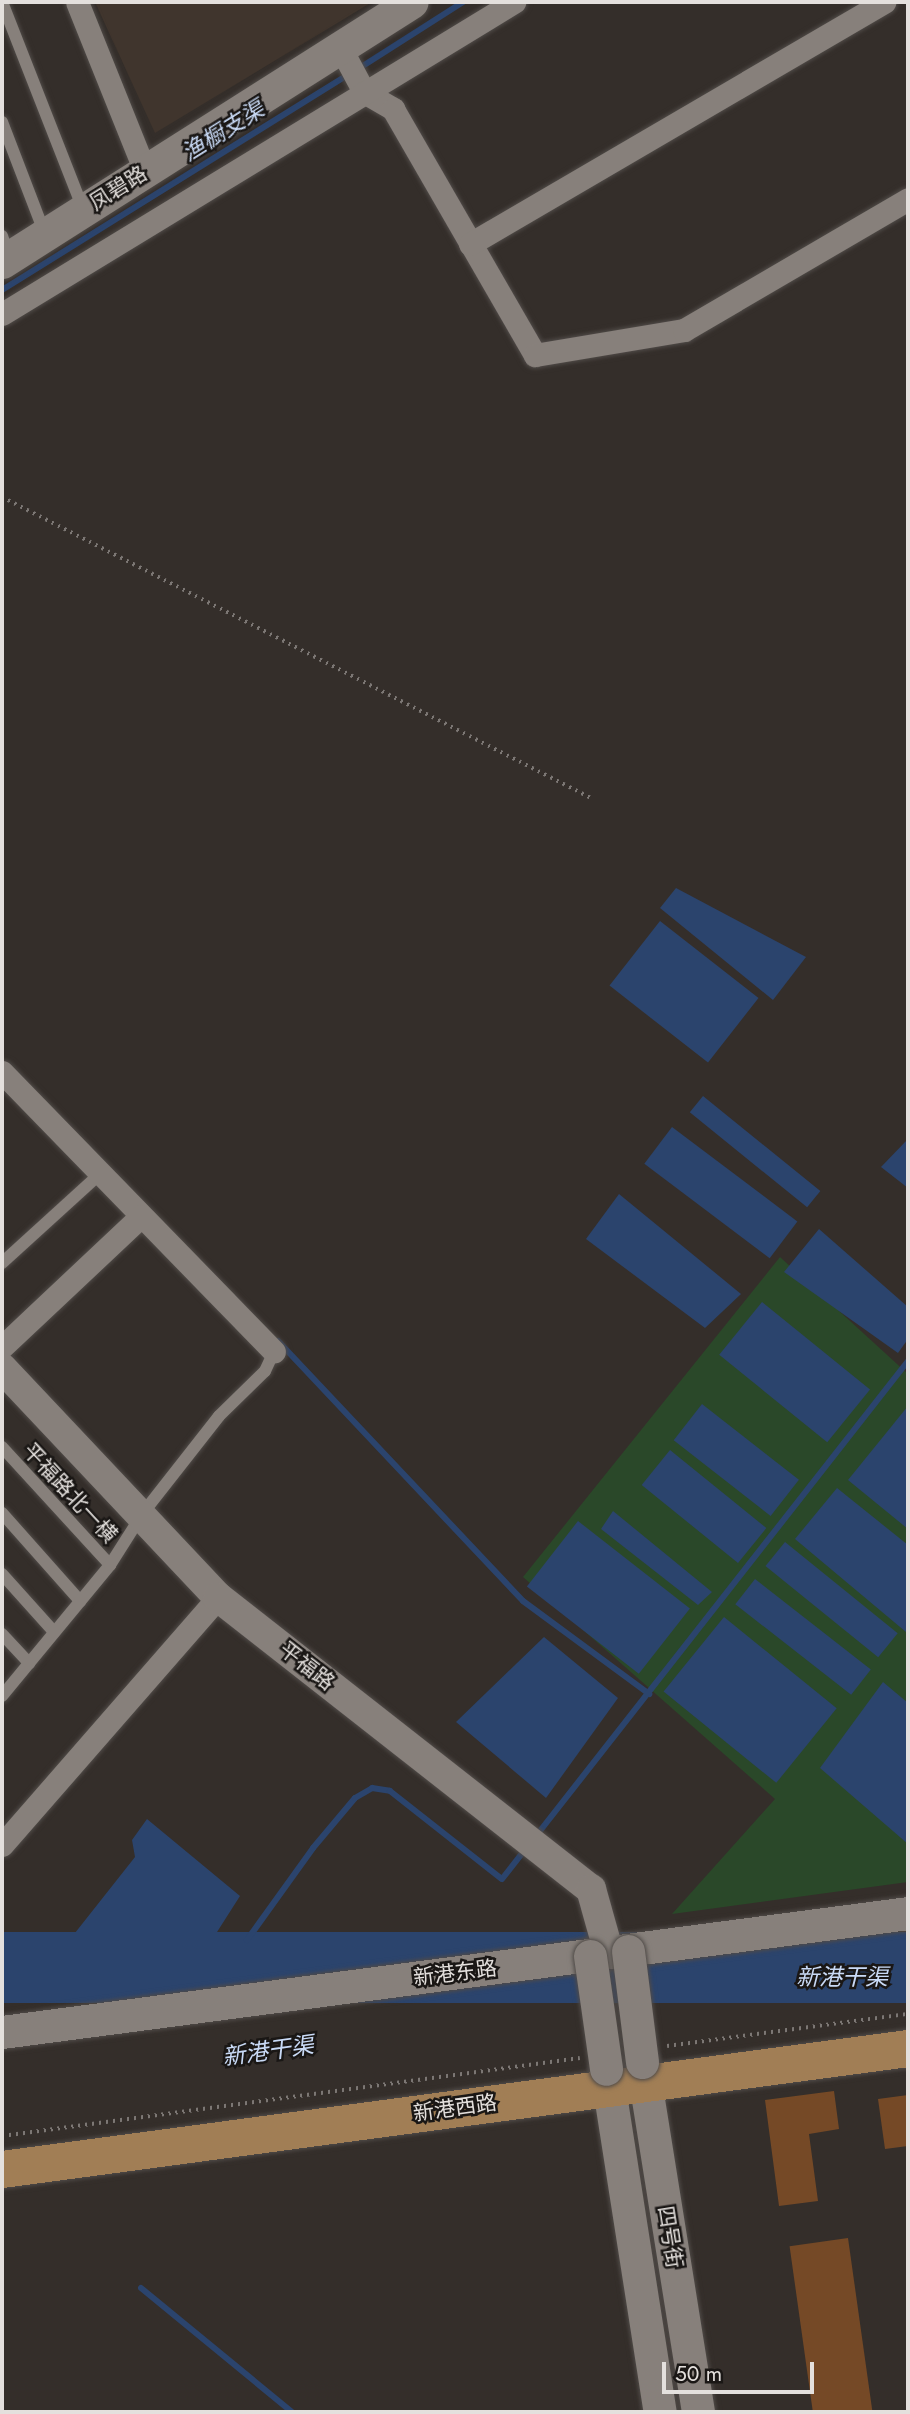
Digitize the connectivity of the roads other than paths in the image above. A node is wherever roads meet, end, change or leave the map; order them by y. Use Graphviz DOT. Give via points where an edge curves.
graph roads {
  1 [pos="2,2"];
  2 [pos="78,2"];
  3 [pos="412,2"];
  4 [pos="514,2"];
  5 [pos="884,2"];
  6 [pos="340,47"];
  7 [pos="364,92"];
  8 [pos="2,122"];
  9 [pos="145,171"];
  10 [pos="908,199"];
  11 [pos="83,209"];
  12 [pos="45,234"];
  13 [pos="470,244"];
  14 [pos="4,251"];
  15 [pos="2,314"];
  16 [pos="2,1072"];
  17 [pos="100,1173"];
  18 [pos="141,1216"];
  19 [pos="2,1264"];
  20 [pos="2,1347"];
  21 [pos="274,1352"];
  22 [pos="2,1368"];
  23 [pos="2,1447"];
  24 [pos="2,1513"];
  25 [pos="143,1513"];
  26 [pos="110,1565"];
  27 [pos="2,1574"];
  28 [pos="218,1597"];
  29 [pos="80,1601"];
  30 [pos="54,1632"];
  31 [pos="2,1634"];
  32 [pos="29,1664"];
  33 [pos="2,1696"];
  34 [pos="2,1845"];
  35 [pos="908,1913"];
  36 [pos="609,1953"];
  37 [pos="2,2032"];
  38 [pos="908,2048"];
  39 [pos="2,2169"];
  40 [pos="660,2412"];
  41 [pos="698,2412"];
  1 -- 11 [label="lane"];
  2 -- 9 [label="street"];
  3 -- 6 [label="main road, 凤碧路"];
  4 -- 7 [label="street"];
  5 -- 13 [label="street"];
  6 -- 7 [label="street"];
  6 -- 9 [label="main road, 凤碧路"];
  7 -- 13 [label="street" via="393,109"];
  7 -- 15 [label="street"];
  8 -- 12 [label="lane"];
  9 -- 11 [label="main road, 凤碧路"];
  10 -- 13 [label="street" via="684,330 535,355"];
  11 -- 12 [label="main road, 凤碧路"];
  12 -- 14 [label="main road, 凤碧路"];
  16 -- 17 [label="street"];
  17 -- 18 [label="street"];
  17 -- 19 [label="lane"];
  18 -- 20 [label="street"];
  18 -- 21 [label="street"];
  21 -- 25 [label="lane" via="265,1371 219,1416"];
  22 -- 25 [label="street, 平福路"];
  23 -- 26 [label="lane, 平福路北一横"];
  24 -- 29 [label="lane"];
  25 -- 26 [label="lane"];
  25 -- 28 [label="street, 平福路"];
  26 -- 29 [label="lane"];
  27 -- 30 [label="lane"];
  28 -- 34 [label="street"];
  28 -- 36 [label="street, 平福路" via="591,1889"];
  29 -- 30 [label="lane"];
  30 -- 32 [label="lane"];
  31 -- 32 [label="lane"];
  32 -- 33 [label="lane"];
  35 -- 36 [label="main road, 新港东路"];
  36 -- 37 [label="main road, 新港东路"];
  36 -- 40 [label="main road, 四号街, bridge" via="595,2063"];
  36 -- 41 [label="main road, 四号街, bridge" via="648,2055"];
  38 -- 39 [label="main road, 新港西路"];
}
